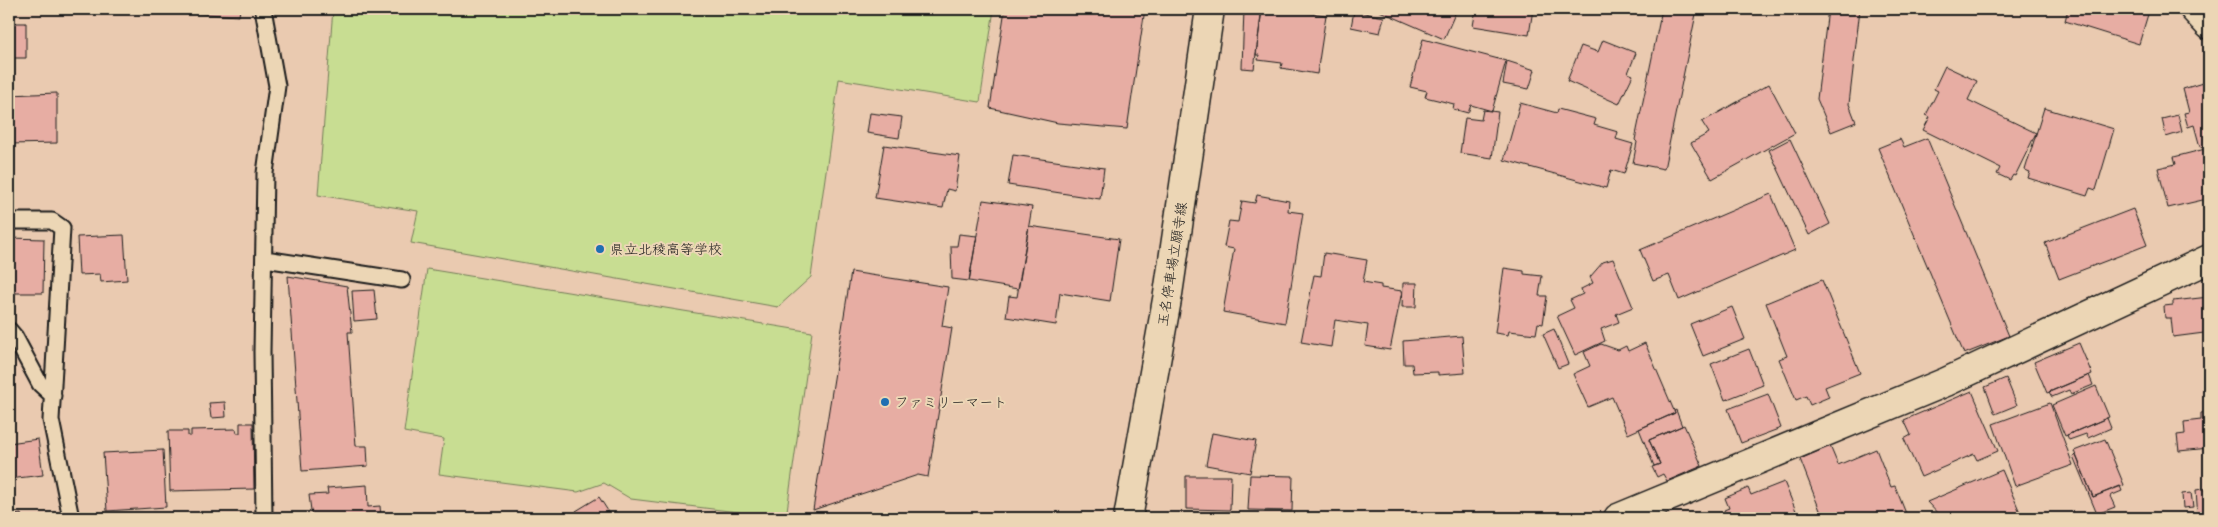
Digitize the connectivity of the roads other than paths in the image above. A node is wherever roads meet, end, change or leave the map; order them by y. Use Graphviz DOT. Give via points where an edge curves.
graph roads {
  1 [pos="263,9"];
  2 [pos="1210,9"];
  3 [pos="2194,9"];
  4 [pos="2209,25"];
  5 [pos="9,221"];
  6 [pos="265,258"];
  7 [pos="2209,259"];
  8 [pos="402,280"];
  9 [pos="9,330"];
  10 [pos="53,396"];
  11 [pos="71,518"];
  12 [pos="264,518"];
  13 [pos="1128,518"];
  14 [pos="1618,518"];
  1 -- 6 [label="lane" via="277,86 265,173"];
  2 -- 13 [label="street, 玉名停車場立願寺線" via="1168,294"];
  3 -- 4 [label="street"];
  5 -- 10 [label="lane" via="52,221 62,228"];
  6 -- 8 [label="lane"];
  6 -- 12 [label="lane" via="262,352"];
  7 -- 14 [label="street" via="1946,382"];
  9 -- 10 [label="lane" via="40,384"];
  10 -- 11 [label="lane" via="51,420"];
}
